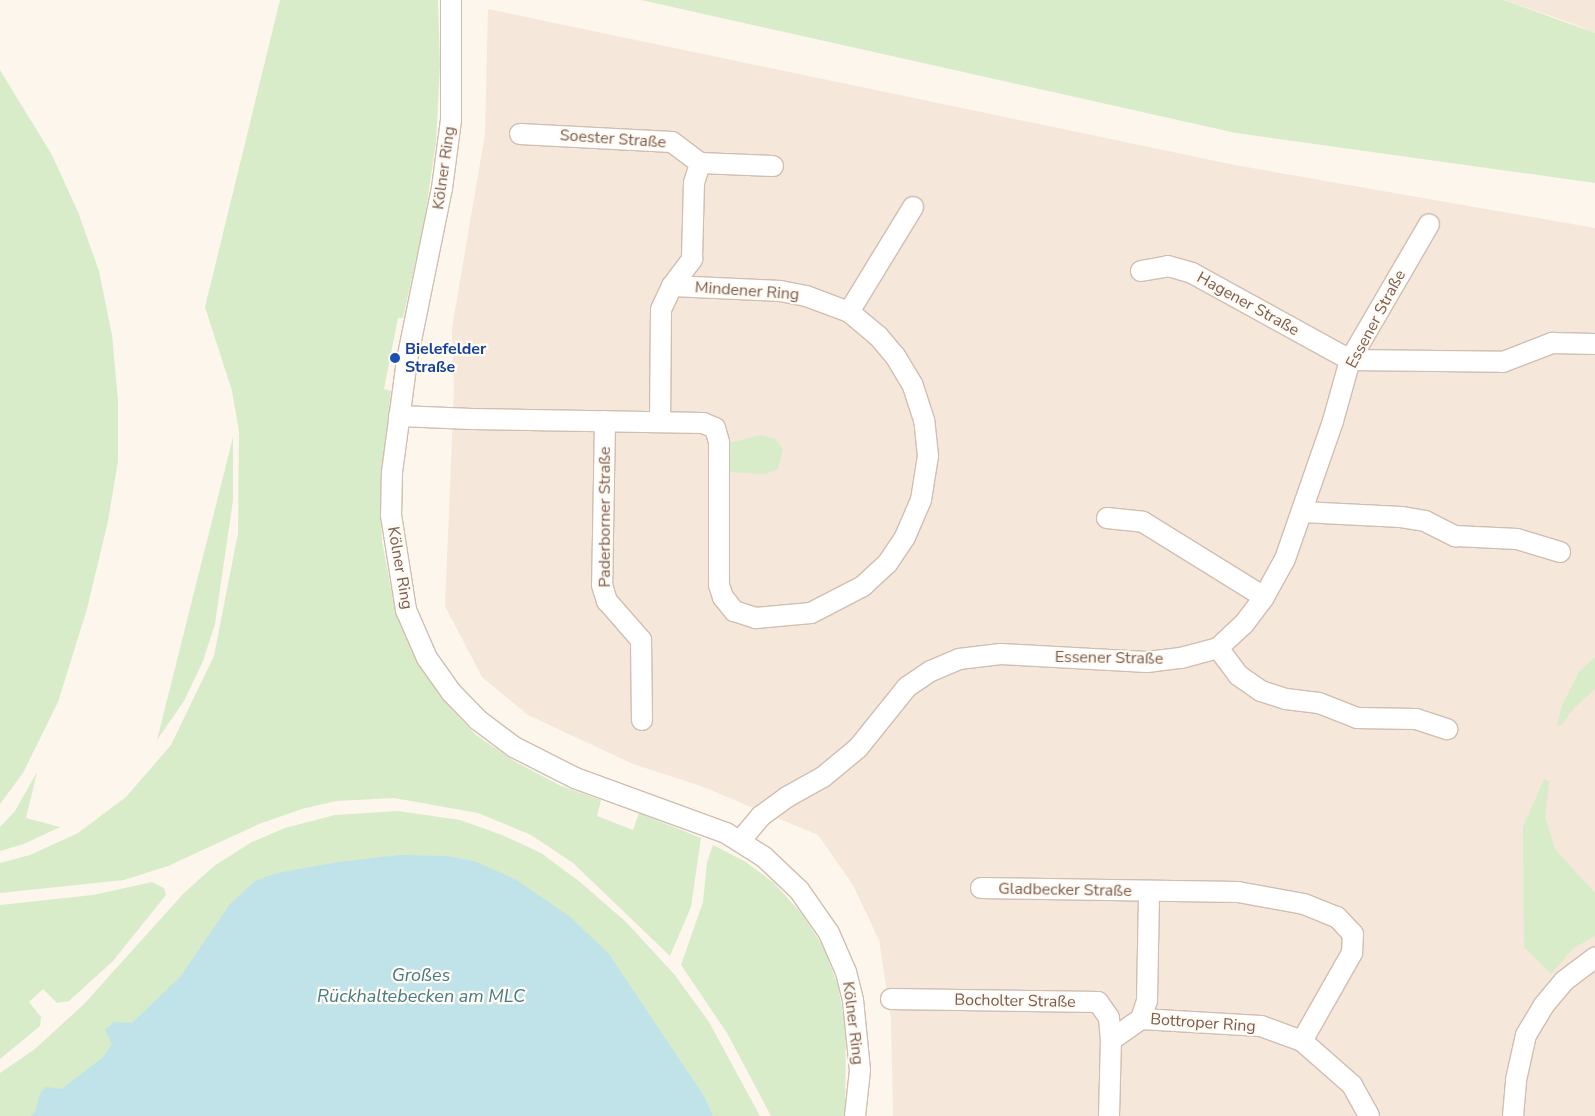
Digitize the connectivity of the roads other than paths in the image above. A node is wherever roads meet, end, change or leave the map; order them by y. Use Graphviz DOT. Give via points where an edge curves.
graph roads {
  1 [pos="451,0"];
  2 [pos="520,134"];
  3 [pos="700,163"];
  4 [pos="773,166"];
  5 [pos="914,207"];
  6 [pos="1429,224"];
  7 [pos="1141,270"];
  8 [pos="672,286"];
  9 [pos="849,312"];
  10 [pos="1595,344"];
  11 [pos="1350,360"];
  12 [pos="399,416"];
  13 [pos="605,421"];
  14 [pos="660,422"];
  15 [pos="1302,512"];
  16 [pos="1107,518"];
  17 [pos="1560,552"];
  18 [pos="1264,597"];
  19 [pos="1218,648"];
  20 [pos="642,720"];
  21 [pos="1447,729"];
  22 [pos="740,841"];
  23 [pos="981,888"];
  24 [pos="1150,892"];
  25 [pos="1595,958"];
  26 [pos="891,999"];
  27 [pos="1141,1019"];
  28 [pos="1111,1040"];
  29 [pos="1302,1041"];
  30 [pos="855,1116"];
  31 [pos="1109,1116"];
  32 [pos="1369,1116"];
  33 [pos="1513,1116"];
  1 -- 12 [label="street, Kölner Ring" via="451,120 442,188"];
  2 -- 3 [label="street, Soester Straße" via="672,142"];
  3 -- 4 [label="street"];
  3 -- 8 [label="street" via="694,183 692,259"];
  5 -- 9 [label="street"];
  6 -- 11 [label="street, Essener Straße"];
  7 -- 11 [label="street, Hagener Straße" via="1168,266 1192,273"];
  8 -- 9 [label="street, Mindener Ring" via="781,291 806,296"];
  8 -- 14 [label="street, Mindener Ring" via="661,310"];
  9 -- 14 [label="street, Mindener Ring" via="878,336 912,384 924,420 928,456 921,500 905,537 887,564 863,586 811,613 756,618 743,616 728,605 719,585 719,442 715,428 703,423"];
  10 -- 11 [label="street" via="1552,343 1503,362"];
  11 -- 15 [label="street, Essener Straße"];
  12 -- 13 [label="street"];
  12 -- 22 [label="street, Kölner Ring" via="391,515 406,610 427,658 451,692 478,720 514,747 575,778 711,827"];
  13 -- 14 [label="street"];
  13 -- 20 [label="street, Paderborner Straße" via="602,585 608,600 641,640"];
  15 -- 17 [label="street" via="1401,517 1425,522 1455,536 1518,539"];
  15 -- 18 [label="street, Essener Straße" via="1285,559"];
  16 -- 18 [label="street" via="1143,522"];
  18 -- 19 [label="street, Essener Straße" via="1244,624"];
  19 -- 21 [label="street" via="1238,675 1261,691 1286,699 1319,703 1357,718 1416,719"];
  19 -- 22 [label="street, Essener Straße" via="1181,658 1147,662 1001,654 960,659 907,687 858,748 823,777 787,796 761,816"];
  22 -- 30 [label="street, Kölner Ring" via="764,857 799,890 830,933 846,972 855,1009 860,1070"];
  23 -- 24 [label="street, Gladbecker Straße"];
  24 -- 27 [label="street, Gladbecker Straße" via="1147,1000"];
  24 -- 29 [label="street, Gladbecker Straße" via="1238,892 1271,896 1337,917 1353,934 1352,953"];
  25 -- 33 [label="street" via="1564,980 1526,1035 1516,1080"];
  26 -- 28 [label="street, Bocholter Straße" via="1098,1002 1109,1018"];
  27 -- 28 [label="street, Bottroper Ring"];
  27 -- 29 [label="street, Bottroper Ring" via="1261,1026"];
  28 -- 31 [label="street"];
  29 -- 32 [label="street, Bottroper Ring" via="1352,1085"];
}
